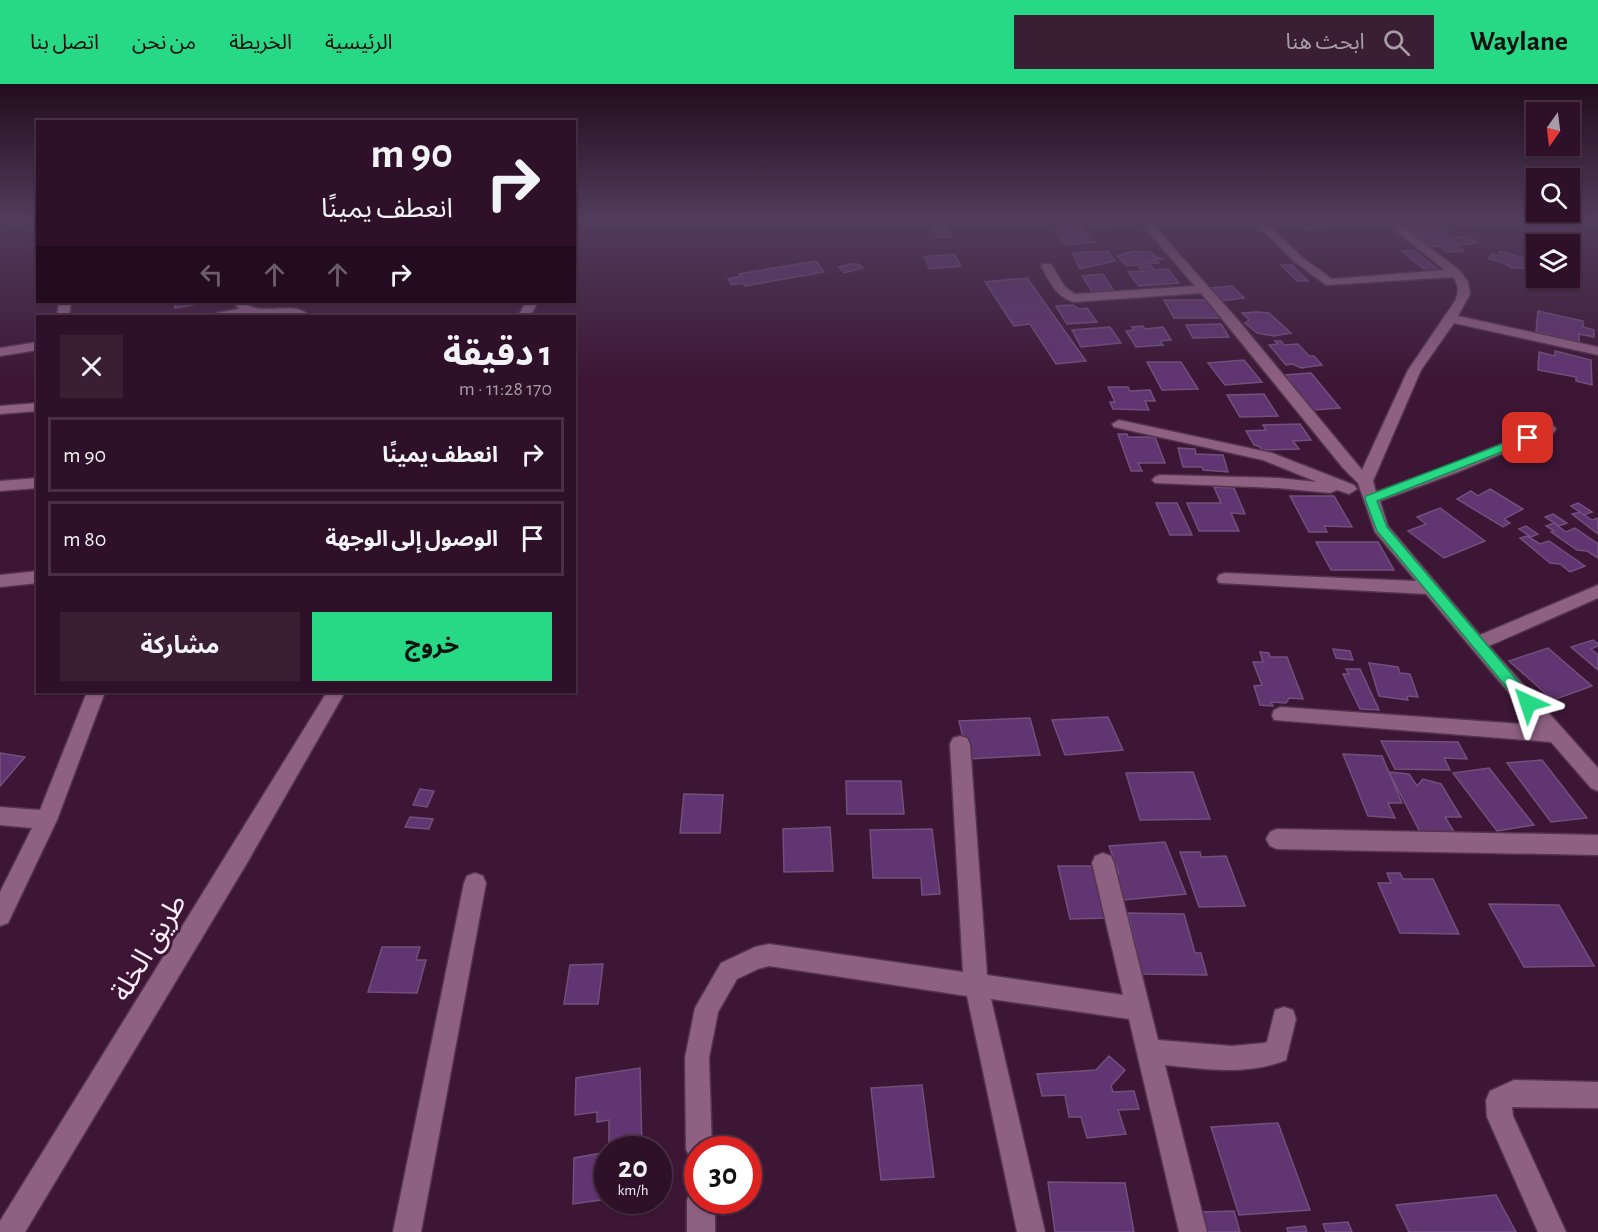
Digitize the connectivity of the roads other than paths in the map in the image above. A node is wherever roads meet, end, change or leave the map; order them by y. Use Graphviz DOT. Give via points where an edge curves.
graph roads {
  1 [pos="1051,273"];
  2 [pos="1190,273"];
  3 [pos="1316,273"];
  4 [pos="1456,273"];
  5 [pos="1204,289"];
  6 [pos="239,303"];
  7 [pos="251,311"];
  8 [pos="226,315"];
  9 [pos="302,315"];
  10 [pos="1449,318"];
  11 [pos="36,346"];
  12 [pos="1598,351"];
  13 [pos="0,352"];
  14 [pos="36,407"];
  15 [pos="0,410"];
  16 [pos="1119,424"];
  17 [pos="1549,429"];
  18 [pos="1160,480"];
  19 [pos="36,483"];
  20 [pos="0,486"];
  21 [pos="1349,489"];
  22 [pos="1368,491"];
  23 [pos="36,577"];
  24 [pos="1225,579"];
  25 [pos="0,581"];
  26 [pos="1430,588"];
  27 [pos="1598,591"];
  28 [pos="1477,644"];
  29 [pos="96,693"];
  30 [pos="335,693"];
  31 [pos="1281,715"];
  32 [pos="1556,734"];
  33 [pos="960,744"];
  34 [pos="1598,782"];
  35 [pos="0,816"];
  36 [pos="47,820"];
  37 [pos="1277,839"];
  38 [pos="1598,845"];
  39 [pos="1103,863"];
  40 [pos="475,884"];
  41 [pos="0,915"];
  42 [pos="976,985"];
  43 [pos="1138,1009"];
  44 [pos="1284,1019"];
  45 [pos="1148,1051"];
  46 [pos="1598,1095"];
  47 [pos="699,1136"];
  48 [pos="701,1214"];
  49 [pos="9,1232"];
  50 [pos="407,1232"];
  51 [pos="701,1232"];
  52 [pos="1031,1232"];
  53 [pos="1193,1232"];
  54 [pos="1552,1232"];
  1 -- 5 [label="street" via="1060,290 1074,298"];
  2 -- 5 [label="street"];
  3 -- 4 [label="street" via="1330,283"];
  4 -- 10 [label="street" via="1464,285 1464,295"];
  5 -- 22 [label="street"];
  6 -- 7 [label="street"];
  7 -- 8 [label="street"];
  7 -- 9 [label="street"];
  10 -- 12 [label="street"];
  10 -- 22 [label="street" via="1407,385"];
  11 -- 13 [label="street"];
  14 -- 15 [label="street"];
  16 -- 21 [label="street" via="1267,456"];
  17 -- 22 [label="street" via="1453,469"];
  18 -- 21 [label="street"];
  19 -- 20 [label="street"];
  21 -- 22 [label="street"];
  22 -- 26 [label="street" via="1381,528"];
  23 -- 25 [label="street"];
  24 -- 26 [label="street"];
  26 -- 28 [label="street"];
  27 -- 28 [label="street"];
  28 -- 32 [label="street"];
  29 -- 36 [label="street"];
  30 -- 49 [label="street, طريق الخلة"];
  31 -- 32 [label="street"];
  32 -- 34 [label="street"];
  33 -- 42 [label="street"];
  35 -- 36 [label="street"];
  36 -- 41 [label="street"];
  37 -- 38 [label="street"];
  39 -- 43 [label="street"];
  40 -- 50 [label="street"];
  42 -- 43 [label="street"];
  42 -- 47 [label="street" via="769,955 729,971 707,1008 697,1058"];
  42 -- 52 [label="street"];
  43 -- 45 [label="street"];
  44 -- 45 [label="street" via="1277,1051 1264,1056"];
  45 -- 53 [label="street"];
  46 -- 54 [label="street" via="1514,1093 1499,1100 1500,1117"];
  48 -- 51 [label="street"];
}
